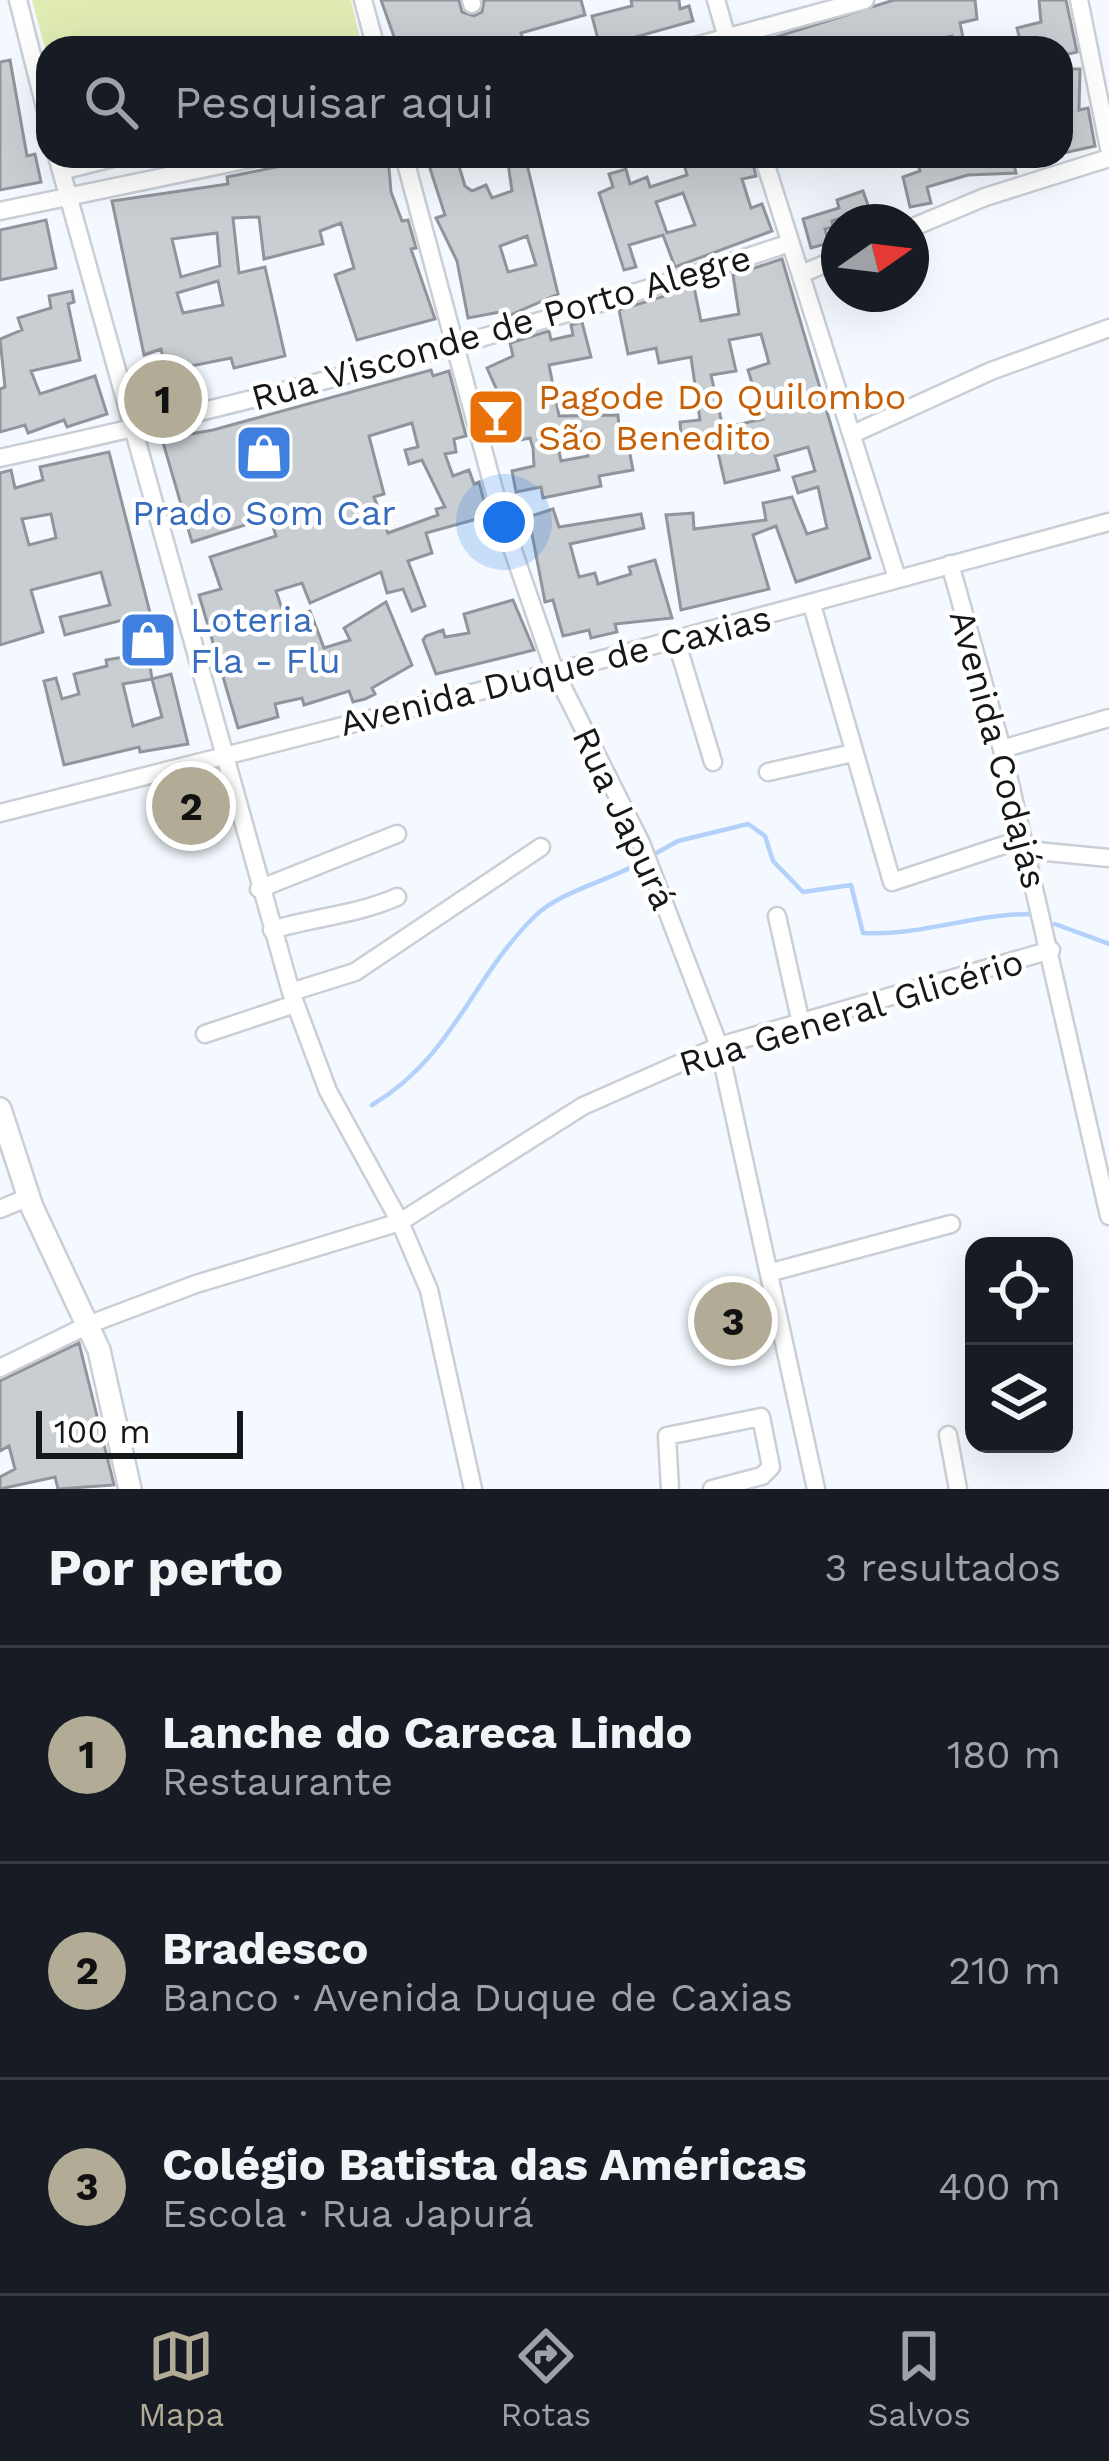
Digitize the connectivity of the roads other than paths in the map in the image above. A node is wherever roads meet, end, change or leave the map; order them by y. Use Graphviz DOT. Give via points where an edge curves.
graph roads {
  1 [pos="18,0"];
  2 [pos="363,0"];
  3 [pos="716,0"];
  4 [pos="865,0"];
  5 [pos="1079,0"];
  6 [pos="373,36"];
  7 [pos="726,36"];
  8 [pos="750,36"];
  9 [pos="36,71"];
  10 [pos="1109,153"];
  11 [pos="1073,166"];
  12 [pos="60,168"];
  13 [pos="205,168"];
  14 [pos="407,168"];
  15 [pos="768,168"];
  16 [pos="1067,168"];
  17 [pos="68,196"];
  18 [pos="0,211"];
  19 [pos="929,220"];
  20 [pos="790,243"];
  21 [pos="821,266"];
  22 [pos="801,274"];
  23 [pos="1109,328"];
  24 [pos="455,346"];
  25 [pos="130,430"];
  26 [pos="855,433"];
  27 [pos="0,458"];
  28 [pos="1109,522"];
  29 [pos="950,564"];
  30 [pos="897,578"];
  31 [pos="812,605"];
  32 [pos="676,640"];
  33 [pos="555,672"];
  34 [pos="1109,718"];
  35 [pos="1002,749"];
  36 [pos="853,753"];
  37 [pos="222,754"];
  38 [pos="713,762"];
  39 [pos="767,772"];
  40 [pos="0,813"];
  41 [pos="397,834"];
  42 [pos="1024,844"];
  43 [pos="541,847"];
  44 [pos="1109,858"];
  45 [pos="259,889"];
  46 [pos="397,897"];
  47 [pos="776,916"];
  48 [pos="272,930"];
  49 [pos="1051,950"];
  50 [pos="293,998"];
  51 [pos="800,1019"];
  52 [pos="205,1034"];
  53 [pos="718,1046"];
  54 [pos="0,1109"];
  55 [pos="29,1197"];
  56 [pos="0,1209"];
  57 [pos="1109,1216"];
  58 [pos="400,1222"];
  59 [pos="951,1224"];
  60 [pos="772,1272"];
  61 [pos="90,1324"];
  62 [pos="0,1368"];
  63 [pos="948,1435"];
  64 [pos="130,1489"];
  65 [pos="473,1489"];
  66 [pos="670,1489"];
  67 [pos="712,1489"];
  68 [pos="816,1489"];
  69 [pos="958,1489"];
  1 -- 9 [label="street"];
  2 -- 6 [label="street"];
  3 -- 7 [label="street"];
  4 -- 8 [label="street"];
  5 -- 10 [label="street"];
  10 -- 11 [label="street"];
  12 -- 17 [label="street"];
  13 -- 17 [label="street"];
  14 -- 24 [label="street, Rua Japurá"];
  15 -- 20 [label="street"];
  16 -- 19 [label="street"];
  17 -- 18 [label="street"];
  17 -- 25 [label="street"];
  20 -- 22 [label="street"];
  20 -- 24 [label="street, Rua Visconde de Porto Alegre"];
  21 -- 22 [label="street, Rua Visconde de Porto Alegre"];
  22 -- 26 [label="street"];
  23 -- 26 [label="street" via="991,370"];
  24 -- 25 [label="street, Rua Visconde de Porto Alegre"];
  24 -- 33 [label="street, Rua Japurá"];
  25 -- 27 [label="street, Rua Visconde de Porto Alegre"];
  25 -- 37 [label="street"];
  26 -- 30 [label="street"];
  28 -- 29 [label="street, Avenida Duque de Caxias"];
  29 -- 30 [label="street, Avenida Duque de Caxias"];
  29 -- 35 [label="street, Avenida Codajás"];
  30 -- 31 [label="street, Avenida Duque de Caxias"];
  31 -- 32 [label="street, Avenida Duque de Caxias"];
  31 -- 36 [label="street"];
  32 -- 33 [label="street, Avenida Duque de Caxias"];
  32 -- 38 [label="street"];
  33 -- 37 [label="street, Avenida Duque de Caxias"];
  33 -- 53 [label="street, Rua Japurá" via="641,843"];
  34 -- 35 [label="street"];
  35 -- 42 [label="street, Avenida Codajás"];
  36 -- 39 [label="street"];
  36 -- 42 [label="street" via="892,882"];
  37 -- 40 [label="street, Avenida Duque de Caxias"];
  37 -- 45 [label="street"];
  41 -- 45 [label="street"];
  42 -- 44 [label="street"];
  42 -- 49 [label="street, Avenida Codajás"];
  43 -- 50 [label="street" via="355,972"];
  45 -- 48 [label="street"];
  46 -- 48 [label="street"];
  47 -- 51 [label="street"];
  48 -- 50 [label="street"];
  49 -- 51 [label="street, Rua General Glicério"];
  49 -- 57 [label="street, Avenida Codajás"];
  50 -- 52 [label="street"];
  50 -- 58 [label="street" via="340,1117"];
  51 -- 53 [label="street, Rua General Glicério"];
  53 -- 58 [label="street, Rua General Glicério" via="583,1106"];
  53 -- 60 [label="street, Rua Japurá"];
  54 -- 55 [label="main road"];
  55 -- 56 [label="street"];
  55 -- 61 [label="main road"];
  58 -- 61 [label="street, Rua General Glicério"];
  58 -- 65 [label="street" via="429,1290"];
  59 -- 60 [label="street"];
  60 -- 68 [label="street, Rua Japurá"];
  61 -- 62 [label="street, Rua General Glicério"];
  61 -- 64 [label="main road"];
  63 -- 69 [label="street"];
  66 -- 67 [label="street" via="667,1436 761,1417 768,1472"];
}
